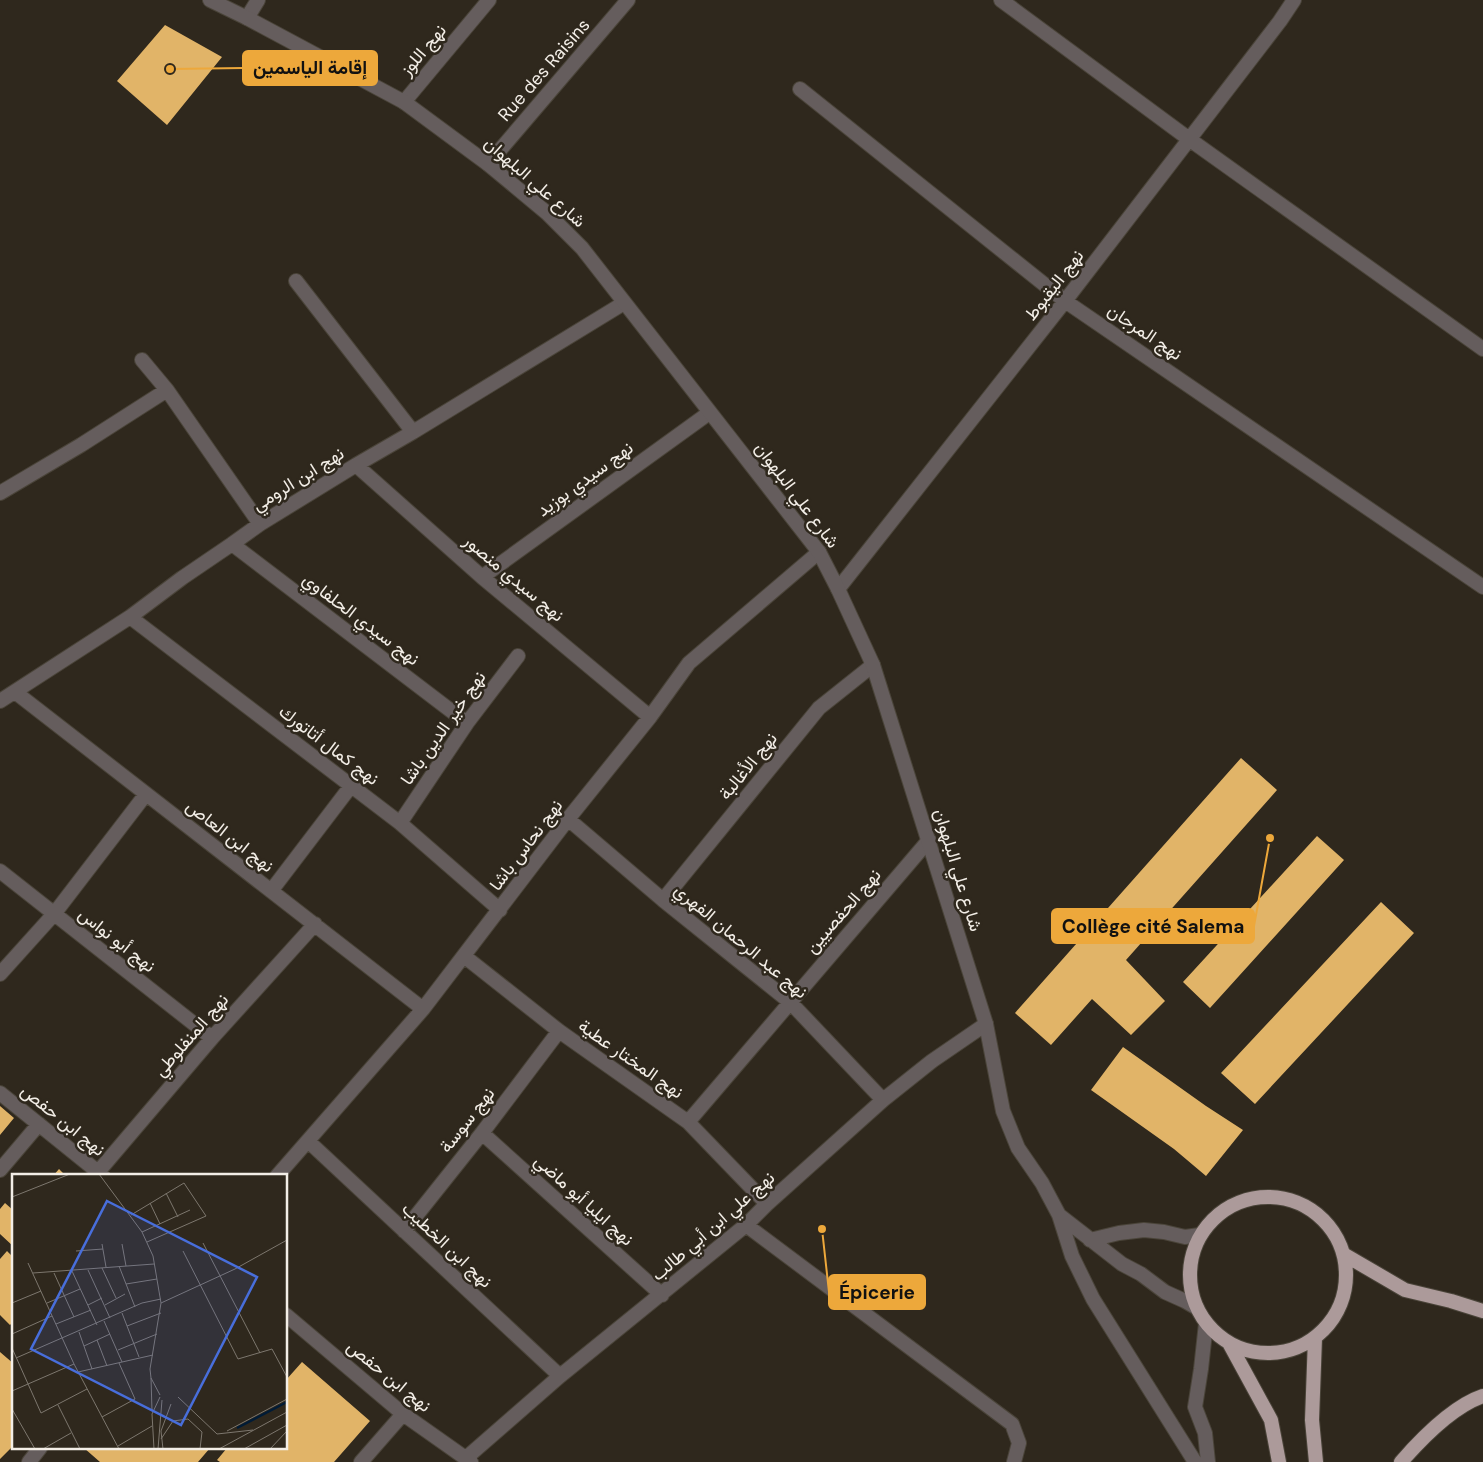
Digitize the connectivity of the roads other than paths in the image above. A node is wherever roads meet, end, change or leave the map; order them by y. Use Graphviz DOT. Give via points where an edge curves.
graph roads {
  1 [pos="210,0"];
  2 [pos="258,0"];
  3 [pos="489,0"];
  4 [pos="628,0"];
  5 [pos="1000,0"];
  6 [pos="1294,0"];
  7 [pos="247,18"];
  8 [pos="800,89"];
  9 [pos="404,102"];
  10 [pos="1189,139"];
  11 [pos="488,164"];
  12 [pos="296,281"];
  13 [pos="1065,301"];
  14 [pos="624,303"];
  15 [pos="1483,349"];
  16 [pos="142,360"];
  17 [pos="167,390"];
  18 [pos="709,413"];
  19 [pos="413,432"];
  20 [pos="356,465"];
  21 [pos="0,493"];
  22 [pos="260,524"];
  23 [pos="232,544"];
  24 [pos="819,552"];
  25 [pos="482,577"];
  26 [pos="1483,587"];
  27 [pos="838,589"];
  28 [pos="130,616"];
  29 [pos="518,656"];
  30 [pos="873,665"];
  31 [pos="15,692"];
  32 [pos="0,701"];
  33 [pos="650,717"];
  34 [pos="466,723"];
  35 [pos="351,786"];
  36 [pos="146,794"];
  37 [pos="568,819"];
  38 [pos="400,823"];
  39 [pos="929,840"];
  40 [pos="0,871"];
  41 [pos="271,891"];
  42 [pos="663,900"];
  43 [pos="500,910"];
  44 [pos="54,914"];
  45 [pos="314,924"];
  46 [pos="464,956"];
  47 [pos="0,974"];
  48 [pos="790,1002"];
  49 [pos="423,1009"];
  50 [pos="986,1024"];
  51 [pos="559,1031"];
  52 [pos="212,1038"];
  53 [pos="0,1092"];
  54 [pos="882,1100"];
  55 [pos="688,1122"];
  56 [pos="39,1124"];
  57 [pos="482,1133"];
  58 [pos="308,1141"];
  59 [pos="0,1170"];
  60 [pos="100,1174"];
  61 [pos="279,1174"];
  62 [pos="767,1204"];
  63 [pos="1059,1214"];
  64 [pos="746,1225"];
  65 [pos="404,1231"];
  66 [pos="1200,1235"];
  67 [pos="1090,1240"];
  68 [pos="1345,1255"];
  69 [pos="662,1295"];
  70 [pos="1197,1308"];
  71 [pos="1483,1311"];
  72 [pos="288,1318"];
  73 [pos="1206,1323"];
  74 [pos="1315,1338"];
  75 [pos="1229,1343"];
  76 [pos="560,1376"];
  77 [pos="1483,1396"];
  78 [pos="403,1414"];
  79 [pos="38,1450"];
  80 [pos="468,1460"];
  81 [pos="29,1462"];
  82 [pos="361,1462"];
  83 [pos="1014,1462"];
  84 [pos="1195,1462"];
  85 [pos="1208,1462"];
  86 [pos="1280,1462"];
  87 [pos="1316,1462"];
  88 [pos="1401,1462"];
  1 -- 7 [label="street, شارع علي البلهوان"];
  2 -- 7 [label="street"];
  3 -- 9 [label="street, نهج اللوز"];
  4 -- 11 [label="street, Rue des Raisins"];
  5 -- 10 [label="street"];
  6 -- 10 [label="street, نهج اليقبوط"];
  7 -- 9 [label="street, شارع علي البلهوان"];
  8 -- 13 [label="street, نهج المرجان"];
  9 -- 11 [label="street, شارع علي البلهوان"];
  10 -- 13 [label="street, نهج اليقبوط"];
  10 -- 15 [label="street"];
  11 -- 14 [label="street, شارع علي البلهوان" via="547,213 582,248"];
  12 -- 19 [label="street"];
  13 -- 26 [label="street, نهج المرجان"];
  13 -- 27 [label="street, نهج اليقبوط"];
  14 -- 18 [label="street, شارع علي البلهوان"];
  14 -- 19 [label="street, نهج ابن الرومي"];
  16 -- 17 [label="street"];
  17 -- 21 [label="street"];
  17 -- 22 [label="street"];
  18 -- 24 [label="street, شارع علي البلهوان"];
  18 -- 25 [label="street, نهج سيدي بوزيد"];
  19 -- 20 [label="street, نهج ابن الرومي"];
  20 -- 22 [label="street, نهج ابن الرومي"];
  20 -- 25 [label="street, نهج سيدي منصور"];
  22 -- 23 [label="street, نهج ابن الرومي"];
  23 -- 28 [label="street, نهج ابن الرومي"];
  23 -- 34 [label="street, نهج سيدي الحلفاوي"];
  24 -- 27 [label="street, شارع علي البلهوان"];
  24 -- 33 [label="street, نهج نحاس باشا" via="688,663"];
  25 -- 33 [label="street, نهج سيدي منصور"];
  27 -- 30 [label="street, شارع علي البلهوان"];
  28 -- 31 [label="street, نهج ابن الرومي"];
  28 -- 35 [label="street, نهج كمال أتاتورك"];
  29 -- 34 [label="street, نهج خير الدين باشا"];
  30 -- 39 [label="street, شارع علي البلهوان"];
  30 -- 42 [label="street, نهج الأغالبة" via="819,708"];
  31 -- 32 [label="street, نهج ابن الرومي"];
  31 -- 36 [label="street, نهج ابن العاص"];
  33 -- 37 [label="street, نهج نحاس باشا"];
  34 -- 38 [label="street, نهج خير الدين باشا"];
  35 -- 38 [label="street, نهج كمال أتاتورك"];
  35 -- 41 [label="street"];
  36 -- 41 [label="street, نهج ابن العاص"];
  36 -- 44 [label="street"];
  37 -- 42 [label="street, نهج عبد الرحمان الفهري"];
  37 -- 43 [label="street, نهج نحاس باشا"];
  38 -- 43 [label="street, نهج كمال أتاتورك"];
  39 -- 48 [label="street, نهج الحفصيين"];
  39 -- 50 [label="street, شارع علي البلهوان"];
  40 -- 44 [label="street, نهج أبو نواس"];
  41 -- 45 [label="street, نهج ابن العاص"];
  42 -- 48 [label="street, نهج عبد الرحمان الفهري"];
  43 -- 46 [label="street, نهج نحاس باشا"];
  44 -- 47 [label="street"];
  44 -- 52 [label="street, نهج أبو نواس"];
  45 -- 49 [label="street, نهج ابن العاص"];
  45 -- 52 [label="street, نهج المنفلوطي"];
  46 -- 49 [label="street, نهج نحاس باشا"];
  46 -- 51 [label="street, نهج المختار عطية"];
  48 -- 54 [label="street, نهج عبد الرحمان الفهري"];
  48 -- 55 [label="street, نهج الحفصيين"];
  49 -- 58 [label="street, نهج نحاس باشا"];
  50 -- 54 [label="street, نهج علي ابن أبي طالب"];
  50 -- 63 [label="street, شارع علي البلهوان" via="1003,1111 1018,1148"];
  51 -- 55 [label="street, نهج المختار عطية"];
  51 -- 57 [label="street, نهج سوسة"];
  52 -- 60 [label="street, نهج المنفلوطي"];
  53 -- 56 [label="street, نهج ابن حفص"];
  54 -- 62 [label="street, نهج علي ابن أبي طالب"];
  55 -- 62 [label="street, نهج المختار عطية"];
  56 -- 59 [label="street"];
  56 -- 60 [label="street, نهج ابن حفص"];
  57 -- 65 [label="street, نهج سوسة"];
  57 -- 69 [label="street, نهج ايليا أبو ماضي"];
  58 -- 61 [label="street, نهج نحاس باشا"];
  58 -- 65 [label="street, نهج ابن الخطيب"];
  62 -- 64 [label="street, نهج علي ابن أبي طالب"];
  63 -- 67 [label="street, شارع علي البلهوان"];
  63 -- 84 [label="street" via="1072,1256 1094,1299"];
  64 -- 69 [label="street, نهج علي ابن أبي طالب"];
  64 -- 83 [label="street" via="1012,1424 1019,1443"];
  65 -- 76 [label="street, نهج ابن الخطيب"];
  66 -- 67 [label="street" via="1184,1237 1144,1230"];
  66 -- 68 [label="highway" via="1220,1212 1248,1199 1279,1196 1308,1207 1331,1227"];
  66 -- 70 [label="highway" via="1191,1259 1190,1284"];
  67 -- 70 [label="street, شارع علي البلهوان" via="1160,1289"];
  68 -- 71 [label="highway" via="1404,1290"];
  68 -- 74 [label="highway" via="1346,1285 1336,1315"];
  69 -- 76 [label="street, نهج علي ابن أبي طالب"];
  70 -- 73 [label="highway"];
  72 -- 78 [label="street, نهج ابن حفص"];
  73 -- 75 [label="highway"];
  73 -- 85 [label="street" via="1196,1407 1205,1433"];
  74 -- 75 [label="highway" via="1288,1351 1257,1352"];
  74 -- 87 [label="highway" via="1312,1420"];
  75 -- 86 [label="highway" via="1271,1420"];
  76 -- 80 [label="street, نهج علي ابن أبي طالب"];
  77 -- 88 [label="highway" via="1471,1400 1428,1432"];
  78 -- 80 [label="street, نهج ابن حفص"];
  78 -- 82 [label="street"];
  79 -- 81 [label="street"];
}
